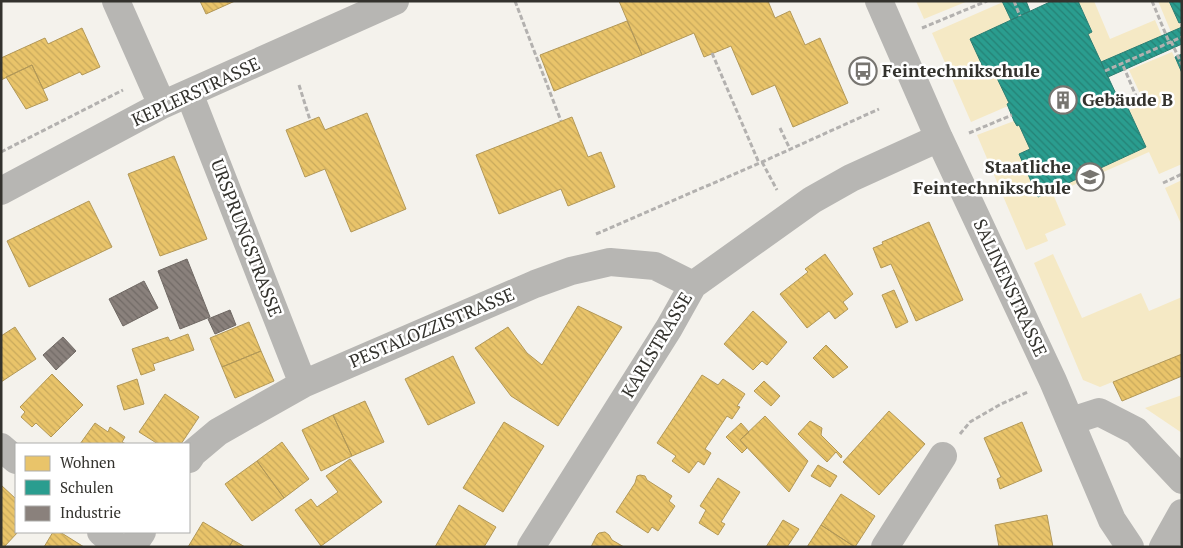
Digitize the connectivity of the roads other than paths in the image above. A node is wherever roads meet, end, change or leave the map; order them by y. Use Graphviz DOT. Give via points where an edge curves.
graph roads {
  1 [pos="116,1"];
  2 [pos="395,1"];
  3 [pos="879,1"];
  4 [pos="189,93"];
  5 [pos="162,105"];
  6 [pos="939,138"];
  7 [pos="1,191"];
  8 [pos="693,285"];
  9 [pos="303,384"];
  10 [pos="1070,421"];
  11 [pos="1,447"];
  12 [pos="943,456"];
  13 [pos="190,458"];
  14 [pos="15,459"];
  15 [pos="1182,480"];
  16 [pos="1182,513"];
  17 [pos="102,533"];
  18 [pos="141,533"];
  19 [pos="118,547"];
  20 [pos="132,547"];
  21 [pos="531,547"];
  22 [pos="885,547"];
  23 [pos="1130,547"];
  24 [pos="1163,547"];
  1 -- 5 [label="street"];
  2 -- 4 [label="street, KEPLERSTRASSE"];
  3 -- 6 [label="street, SALINENSTRASSE"];
  4 -- 5 [label="street, KEPLERSTRASSE"];
  4 -- 9 [label="street, URSPRUNGSTRASSE"];
  5 -- 7 [label="street, KEPLERSTRASSE"];
  6 -- 8 [label="street, KARLSTRASSE" via="851,178 812,200"];
  6 -- 10 [label="street, SALINENSTRASSE"];
  8 -- 9 [label="street, PESTALOZZISTRASSE" via="655,266 610,262 572,271"];
  8 -- 21 [label="street, KARLSTRASSE"];
  9 -- 13 [label="street, PESTALOZZISTRASSE" via="218,432"];
  10 -- 15 [label="street" via="1099,412 1136,431"];
  10 -- 23 [label="street, SALINENSTRASSE" via="1112,520"];
  11 -- 14 [label="street"];
  12 -- 22 [label="street"];
  16 -- 24 [label="street"];
  17 -- 19 [label="street"];
  18 -- 20 [label="street"];
}
